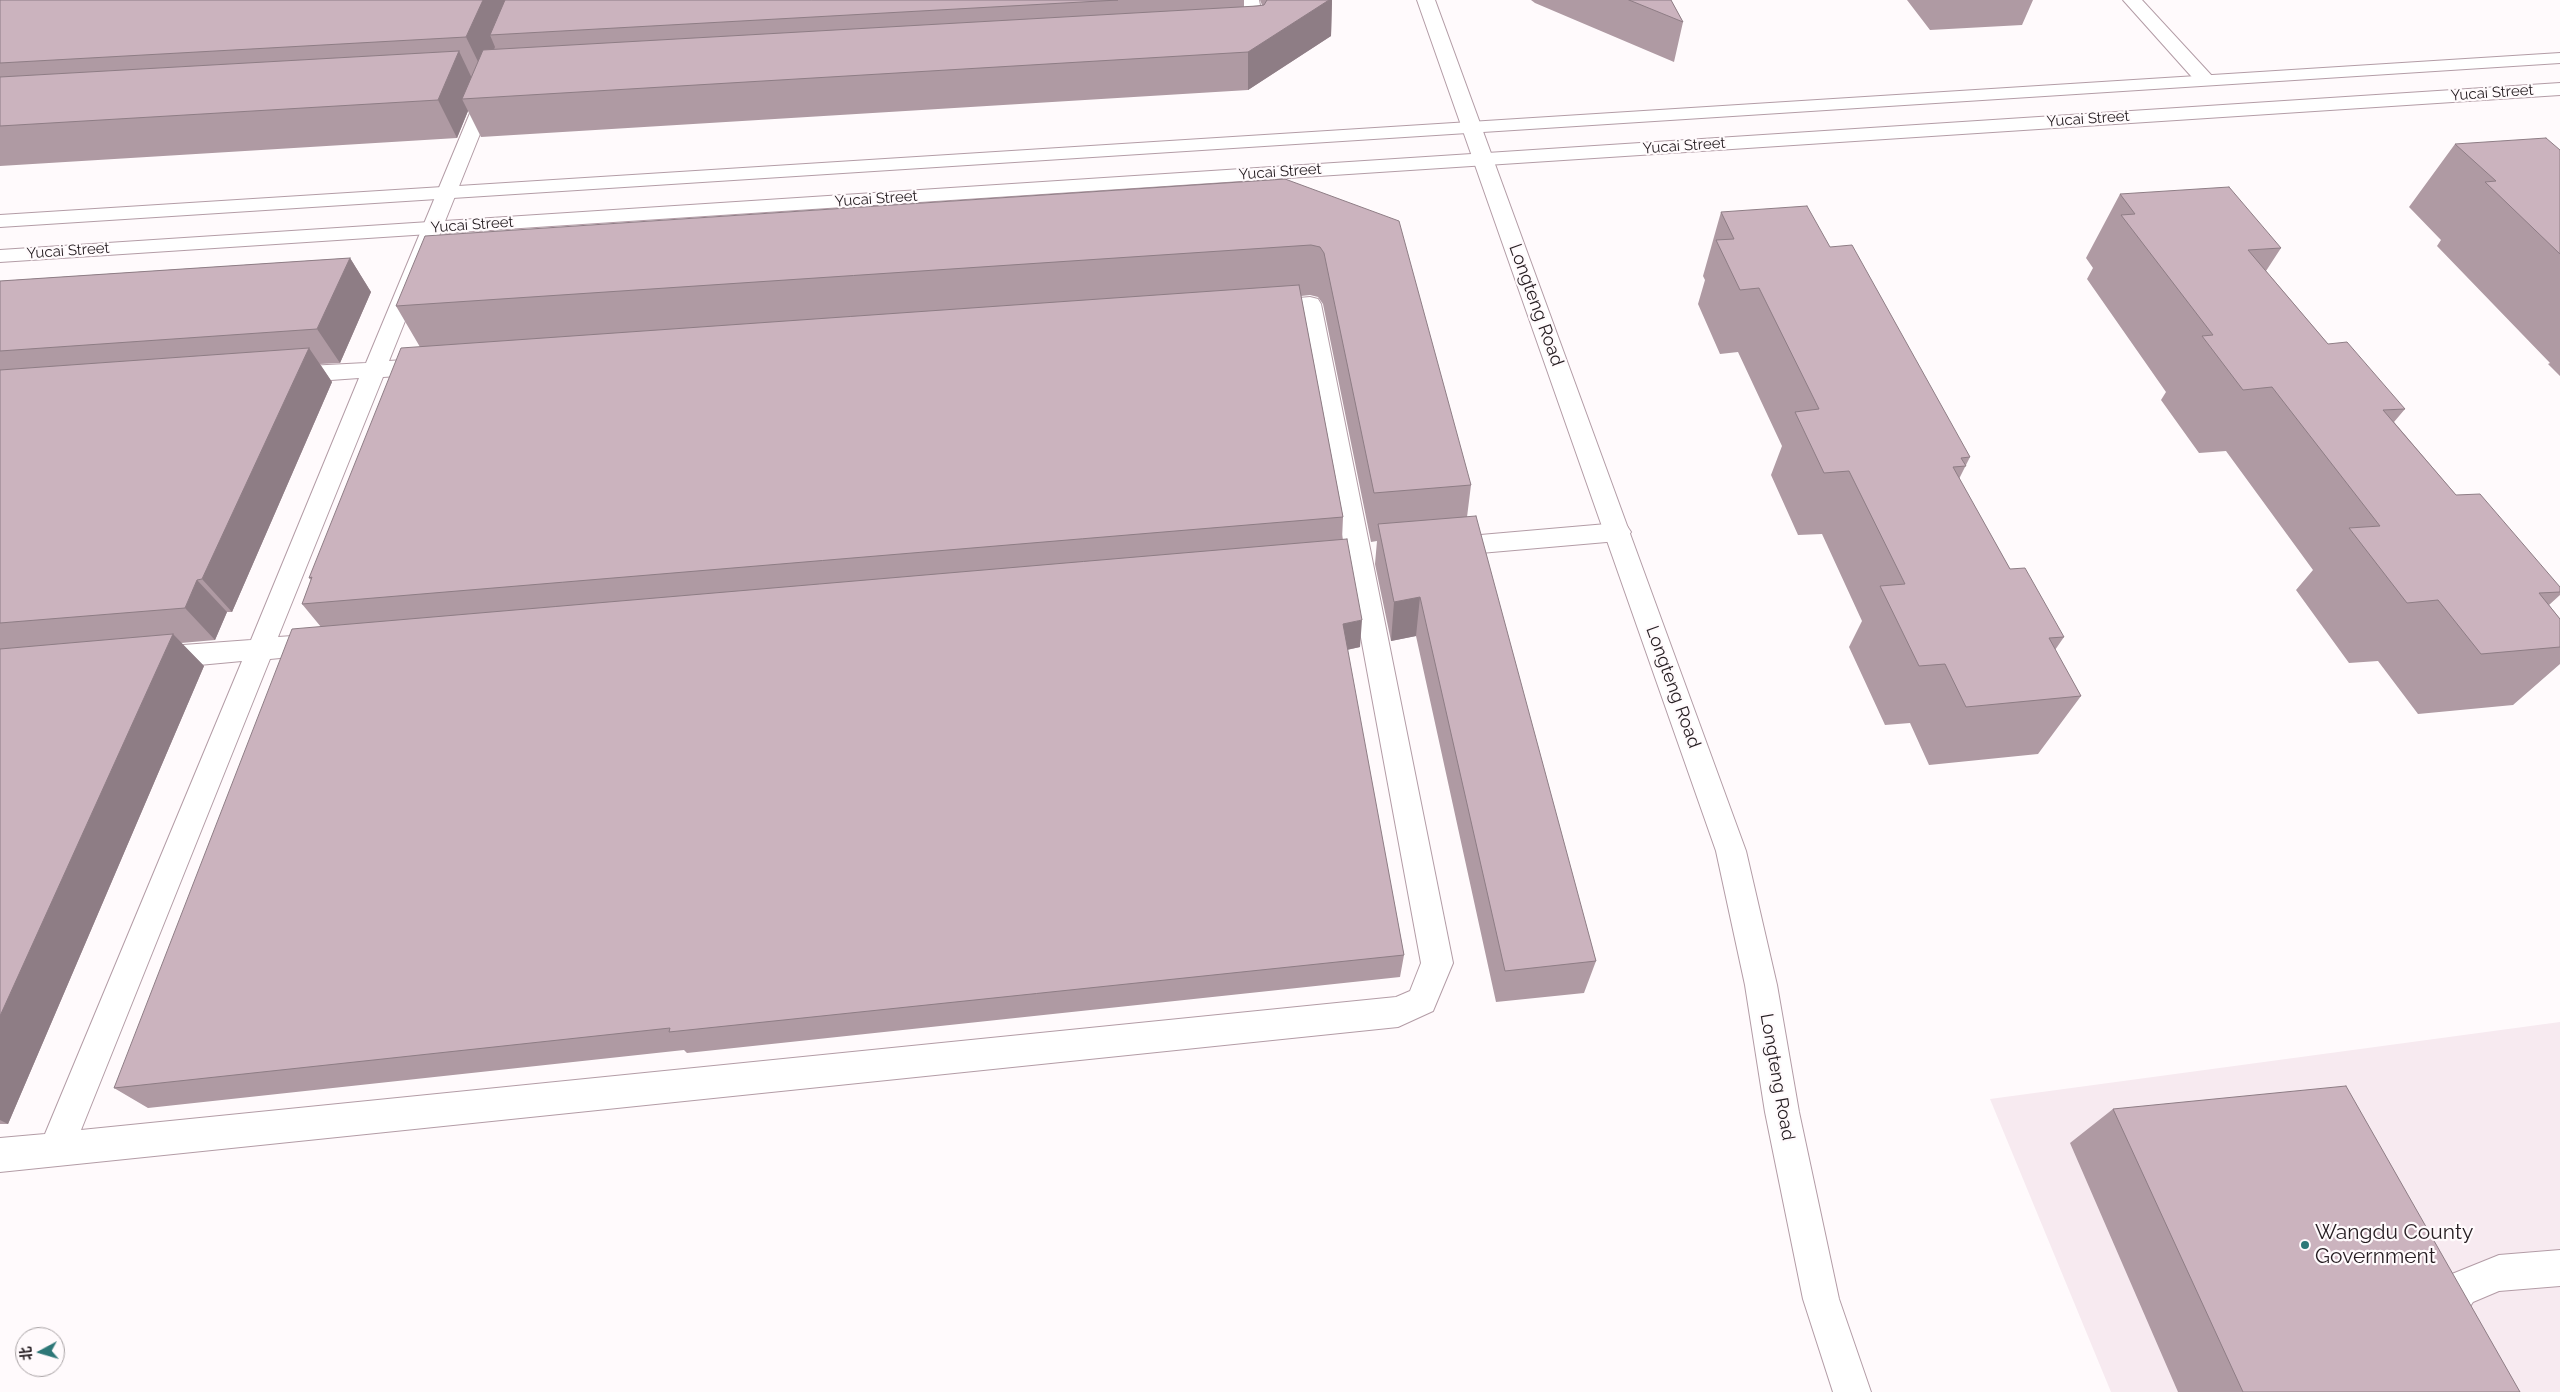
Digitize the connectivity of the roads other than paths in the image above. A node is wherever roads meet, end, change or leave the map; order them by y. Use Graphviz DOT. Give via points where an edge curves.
graph roads {
  1 [pos="1250,0"];
  2 [pos="1426,0"];
  3 [pos="2132,0"];
  4 [pos="1238,38"];
  5 [pos="2560,58"];
  6 [pos="491,76"];
  7 [pos="2206,81"];
  8 [pos="2560,89"];
  9 [pos="1472,128"];
  10 [pos="1483,159"];
  11 [pos="447,193"];
  12 [pos="0,221"];
  13 [pos="432,228"];
  14 [pos="0,256"];
  15 [pos="1243,309"];
  16 [pos="451,364"];
  17 [pos="374,369"];
  18 [pos="267,377"];
  19 [pos="1618,532"];
  20 [pos="1426,549"];
  21 [pos="347,642"];
  22 [pos="260,649"];
  23 [pos="135,660"];
  24 [pos="56,1150"];
  25 [pos="0,1155"];
  26 [pos="2560,1268"];
  27 [pos="2462,1349"];
  28 [pos="1852,1392"];
  1 -- 4 [label="street" via="1257,37"];
  2 -- 9 [label="street, Longteng Road"];
  3 -- 7 [label="street"];
  5 -- 7 [label="street, Yucai Street"];
  6 -- 11 [label="street"];
  7 -- 9 [label="street, Yucai Street"];
  8 -- 10 [label="street, Yucai Street"];
  9 -- 10 [label="street, Longteng Road"];
  9 -- 11 [label="street, Yucai Street"];
  10 -- 13 [label="street, Yucai Street"];
  10 -- 19 [label="street, Longteng Road"];
  11 -- 12 [label="street, Yucai Street"];
  11 -- 13 [label="street"];
  13 -- 14 [label="street, Yucai Street"];
  13 -- 17 [label="street"];
  15 -- 24 [label="street" via="1310,304 1437,963 1422,1000 1398,1012"];
  16 -- 17 [label="street"];
  17 -- 18 [label="street"];
  17 -- 22 [label="street"];
  19 -- 20 [label="street"];
  19 -- 28 [label="street, Longteng Road" via="1732,851 1821,1300"];
  21 -- 22 [label="street"];
  22 -- 23 [label="street"];
  22 -- 24 [label="street"];
  24 -- 25 [label="street"];
  26 -- 27 [label="street" via="2499,1273 2460,1289 2443,1315"];
}
